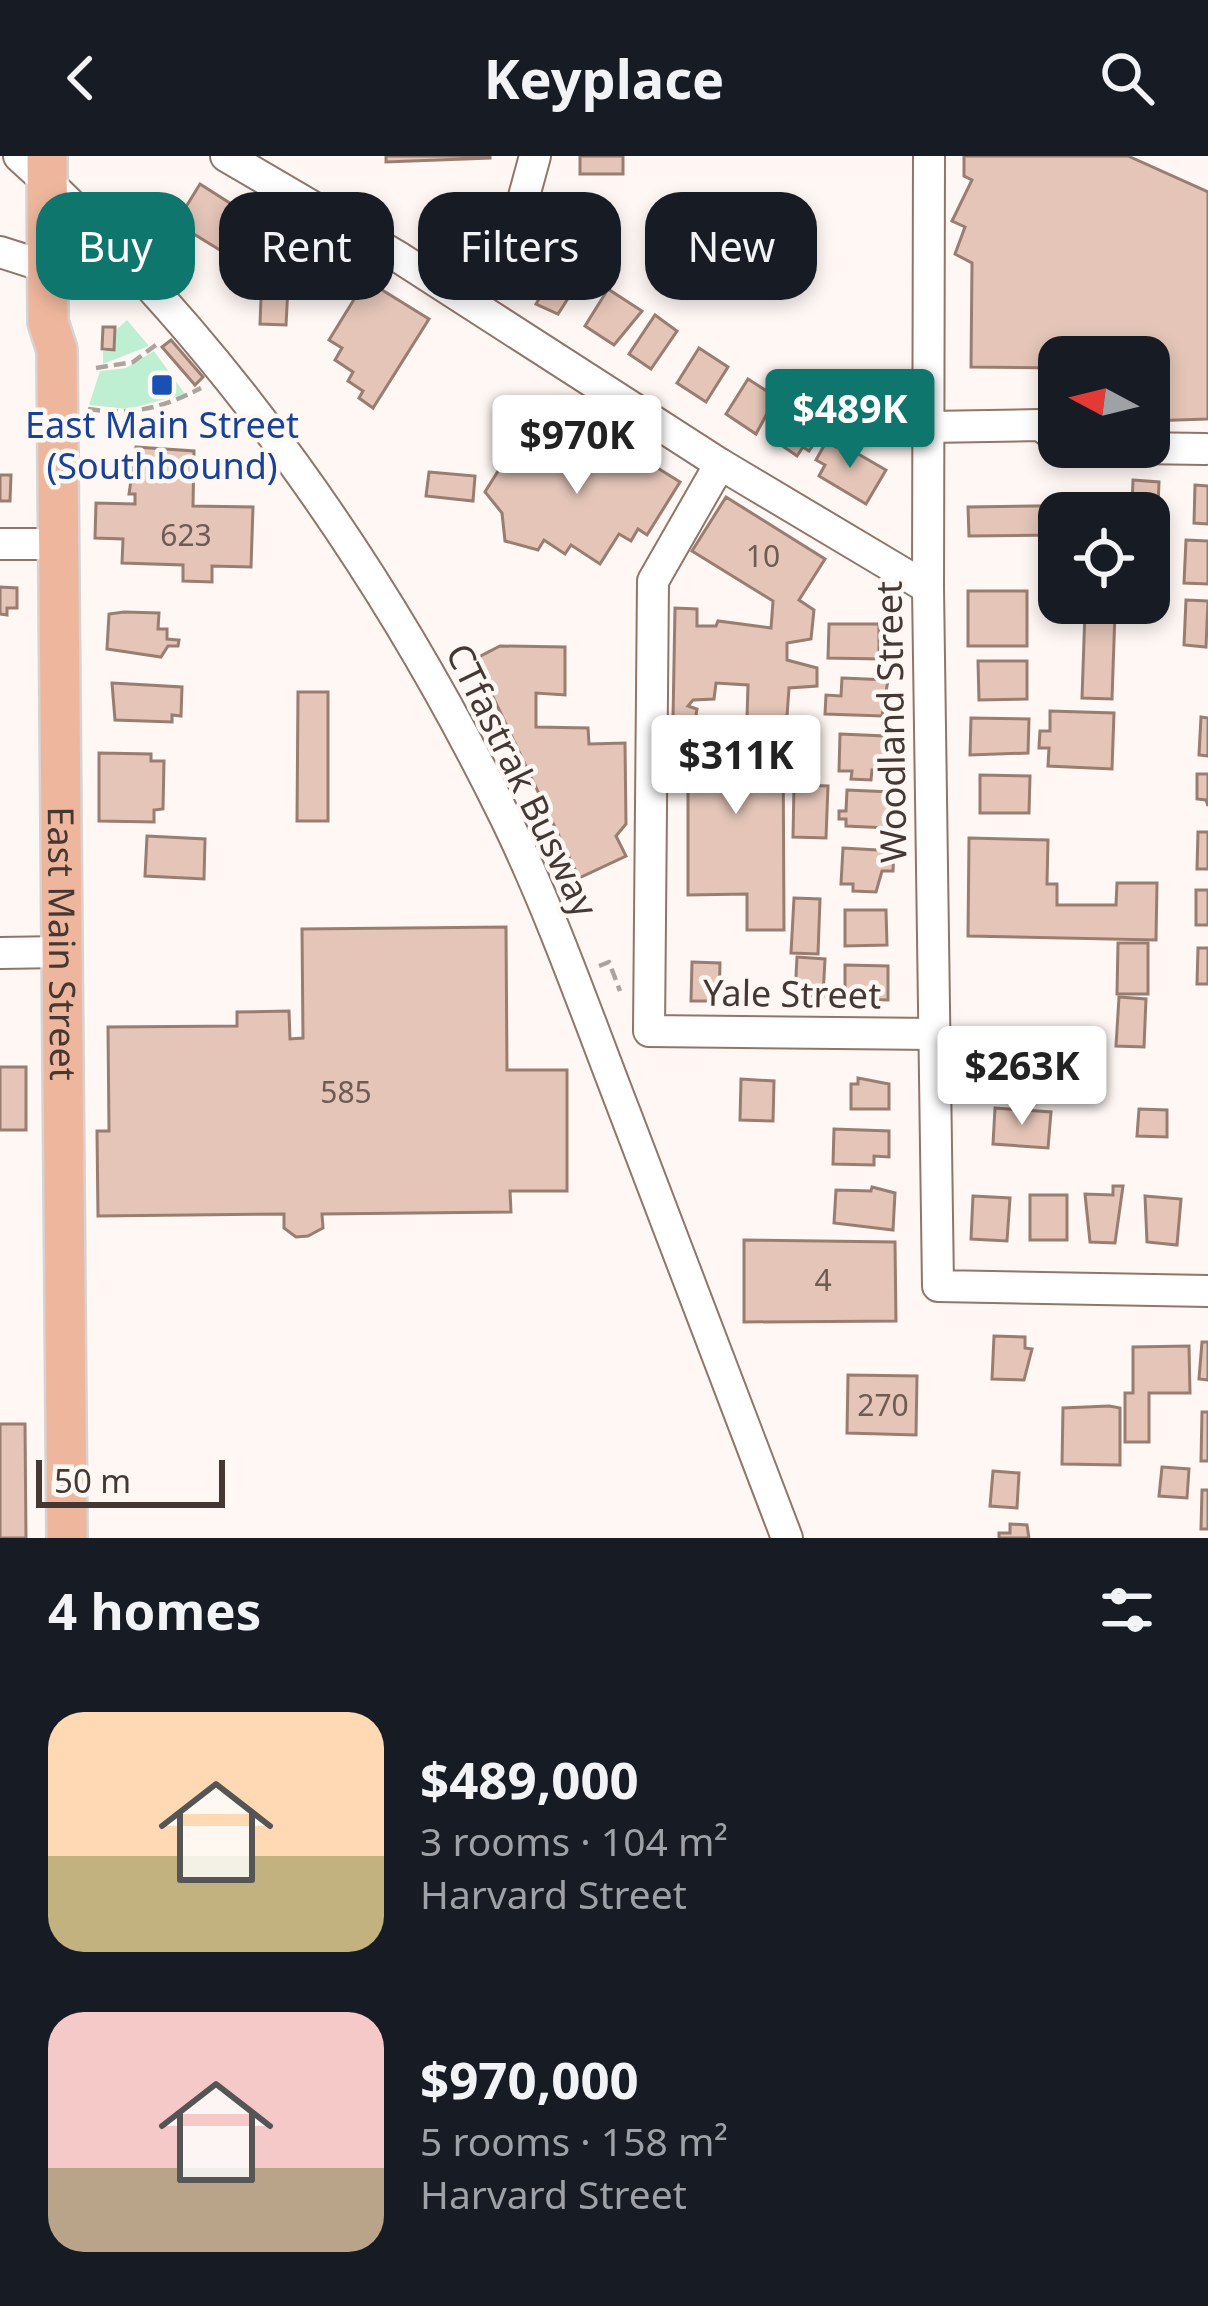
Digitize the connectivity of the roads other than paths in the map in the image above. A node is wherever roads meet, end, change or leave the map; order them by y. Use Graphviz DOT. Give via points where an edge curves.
graph roads {
  1 [pos="226,156"];
  2 [pos="535,156"];
  3 [pos="929,156"];
  4 [pos="50,170"];
  5 [pos="0,252"];
  6 [pos="36,263"];
  7 [pos="48,300"];
  8 [pos="468,302"];
  9 [pos="57,350"];
  10 [pos="1038,425"];
  11 [pos="928,427"];
  12 [pos="1170,448"];
  13 [pos="1205,449"];
  14 [pos="720,464"];
  15 [pos="0,544"];
  16 [pos="59,544"];
  17 [pos="928,588"];
  18 [pos="62,952"];
  19 [pos="0,953"];
  20 [pos="935,1034"];
  21 [pos="1208,1292"];
  22 [pos="67,1538"];
  23 [pos="787,1538"];
  1 -- 8 [label="street"];
  2 -- 8 [label="street" via="517,222"];
  3 -- 11 [label="street, Woodland Street"];
  4 -- 9 [label="main road, East Main Street" via="67,322"];
  4 -- 23 [label="street, CTfastrak Busway" via="304,478 471,751 556,932"];
  5 -- 6 [label="street"];
  7 -- 9 [label="main road, East Main Street"];
  8 -- 14 [label="street"];
  9 -- 16 [label="main road, East Main Street"];
  10 -- 11 [label="street"];
  11 -- 17 [label="street, Woodland Street"];
  12 -- 13 [label="street"];
  14 -- 17 [label="street"];
  14 -- 20 [label="street, Yale Street" via="653,581 650,1030"];
  15 -- 16 [label="street"];
  16 -- 18 [label="main road, East Main Street"];
  17 -- 20 [label="street, Woodland Street"];
  18 -- 19 [label="street"];
  18 -- 22 [label="main road, East Main Street"];
  20 -- 21 [label="street, Woodland Street" via="938,1286"];
}
